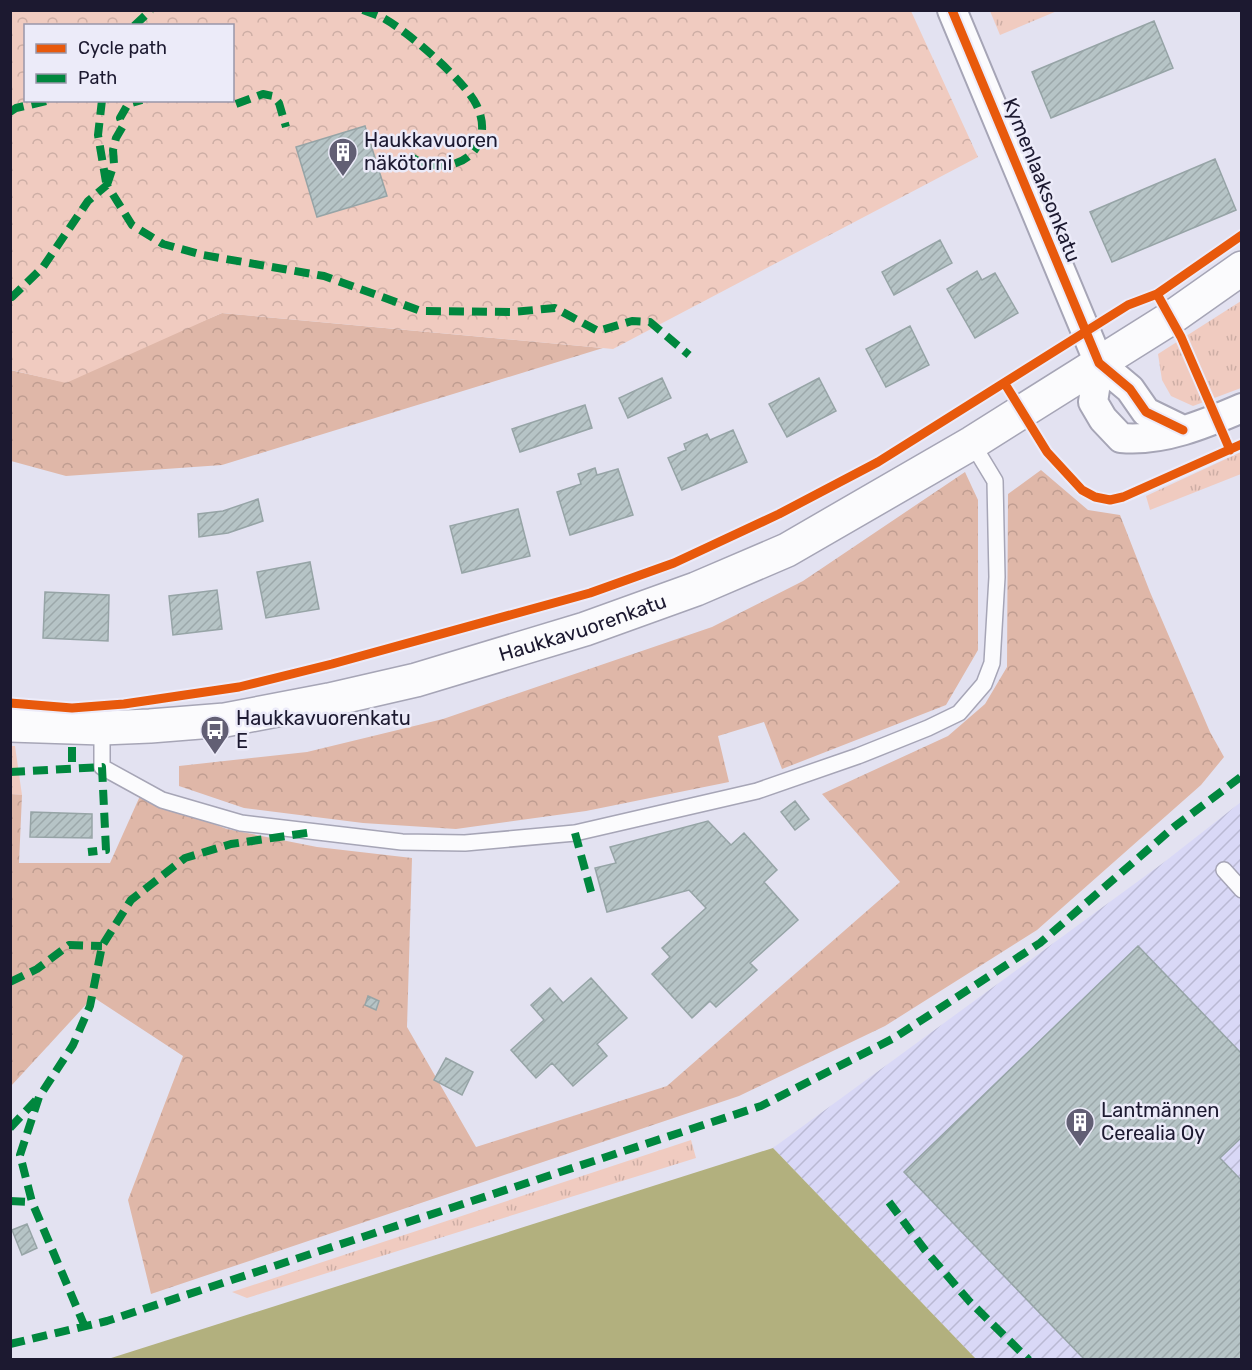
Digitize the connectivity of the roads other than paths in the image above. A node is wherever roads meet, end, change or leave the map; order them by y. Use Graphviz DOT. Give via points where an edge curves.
graph roads {
  1 [pos="952,10"];
  2 [pos="1242,267"];
  3 [pos="1100,363"];
  4 [pos="1242,408"];
  5 [pos="1183,430"];
  6 [pos="972,443"];
  7 [pos="10,724"];
  8 [pos="102,728"];
  9 [pos="1224,870"];
  10 [pos="1242,890"];
  1 -- 3 [label="street, Kymenlaaksonkatu"];
  2 -- 3 [label="main road, Haukkavuorenkatu"];
  3 -- 5 [label="street" via="1130,389 1146,412"];
  3 -- 5 [label="street" via="1093,402 1121,438 1136,440"];
  3 -- 6 [label="main road, Haukkavuorenkatu"];
  4 -- 5 [label="street"];
  6 -- 8 [label="main road, Haukkavuorenkatu" via="787,550 696,589 585,629 416,680 329,700 225,720"];
  6 -- 8 [label="lane" via="995,481 997,577 992,663 984,684 958,713 928,728 757,791 575,833 465,843 402,842 241,823 162,800 102,767"];
  7 -- 8 [label="main road, Haukkavuorenkatu"];
  9 -- 10 [label="lane"];
}
